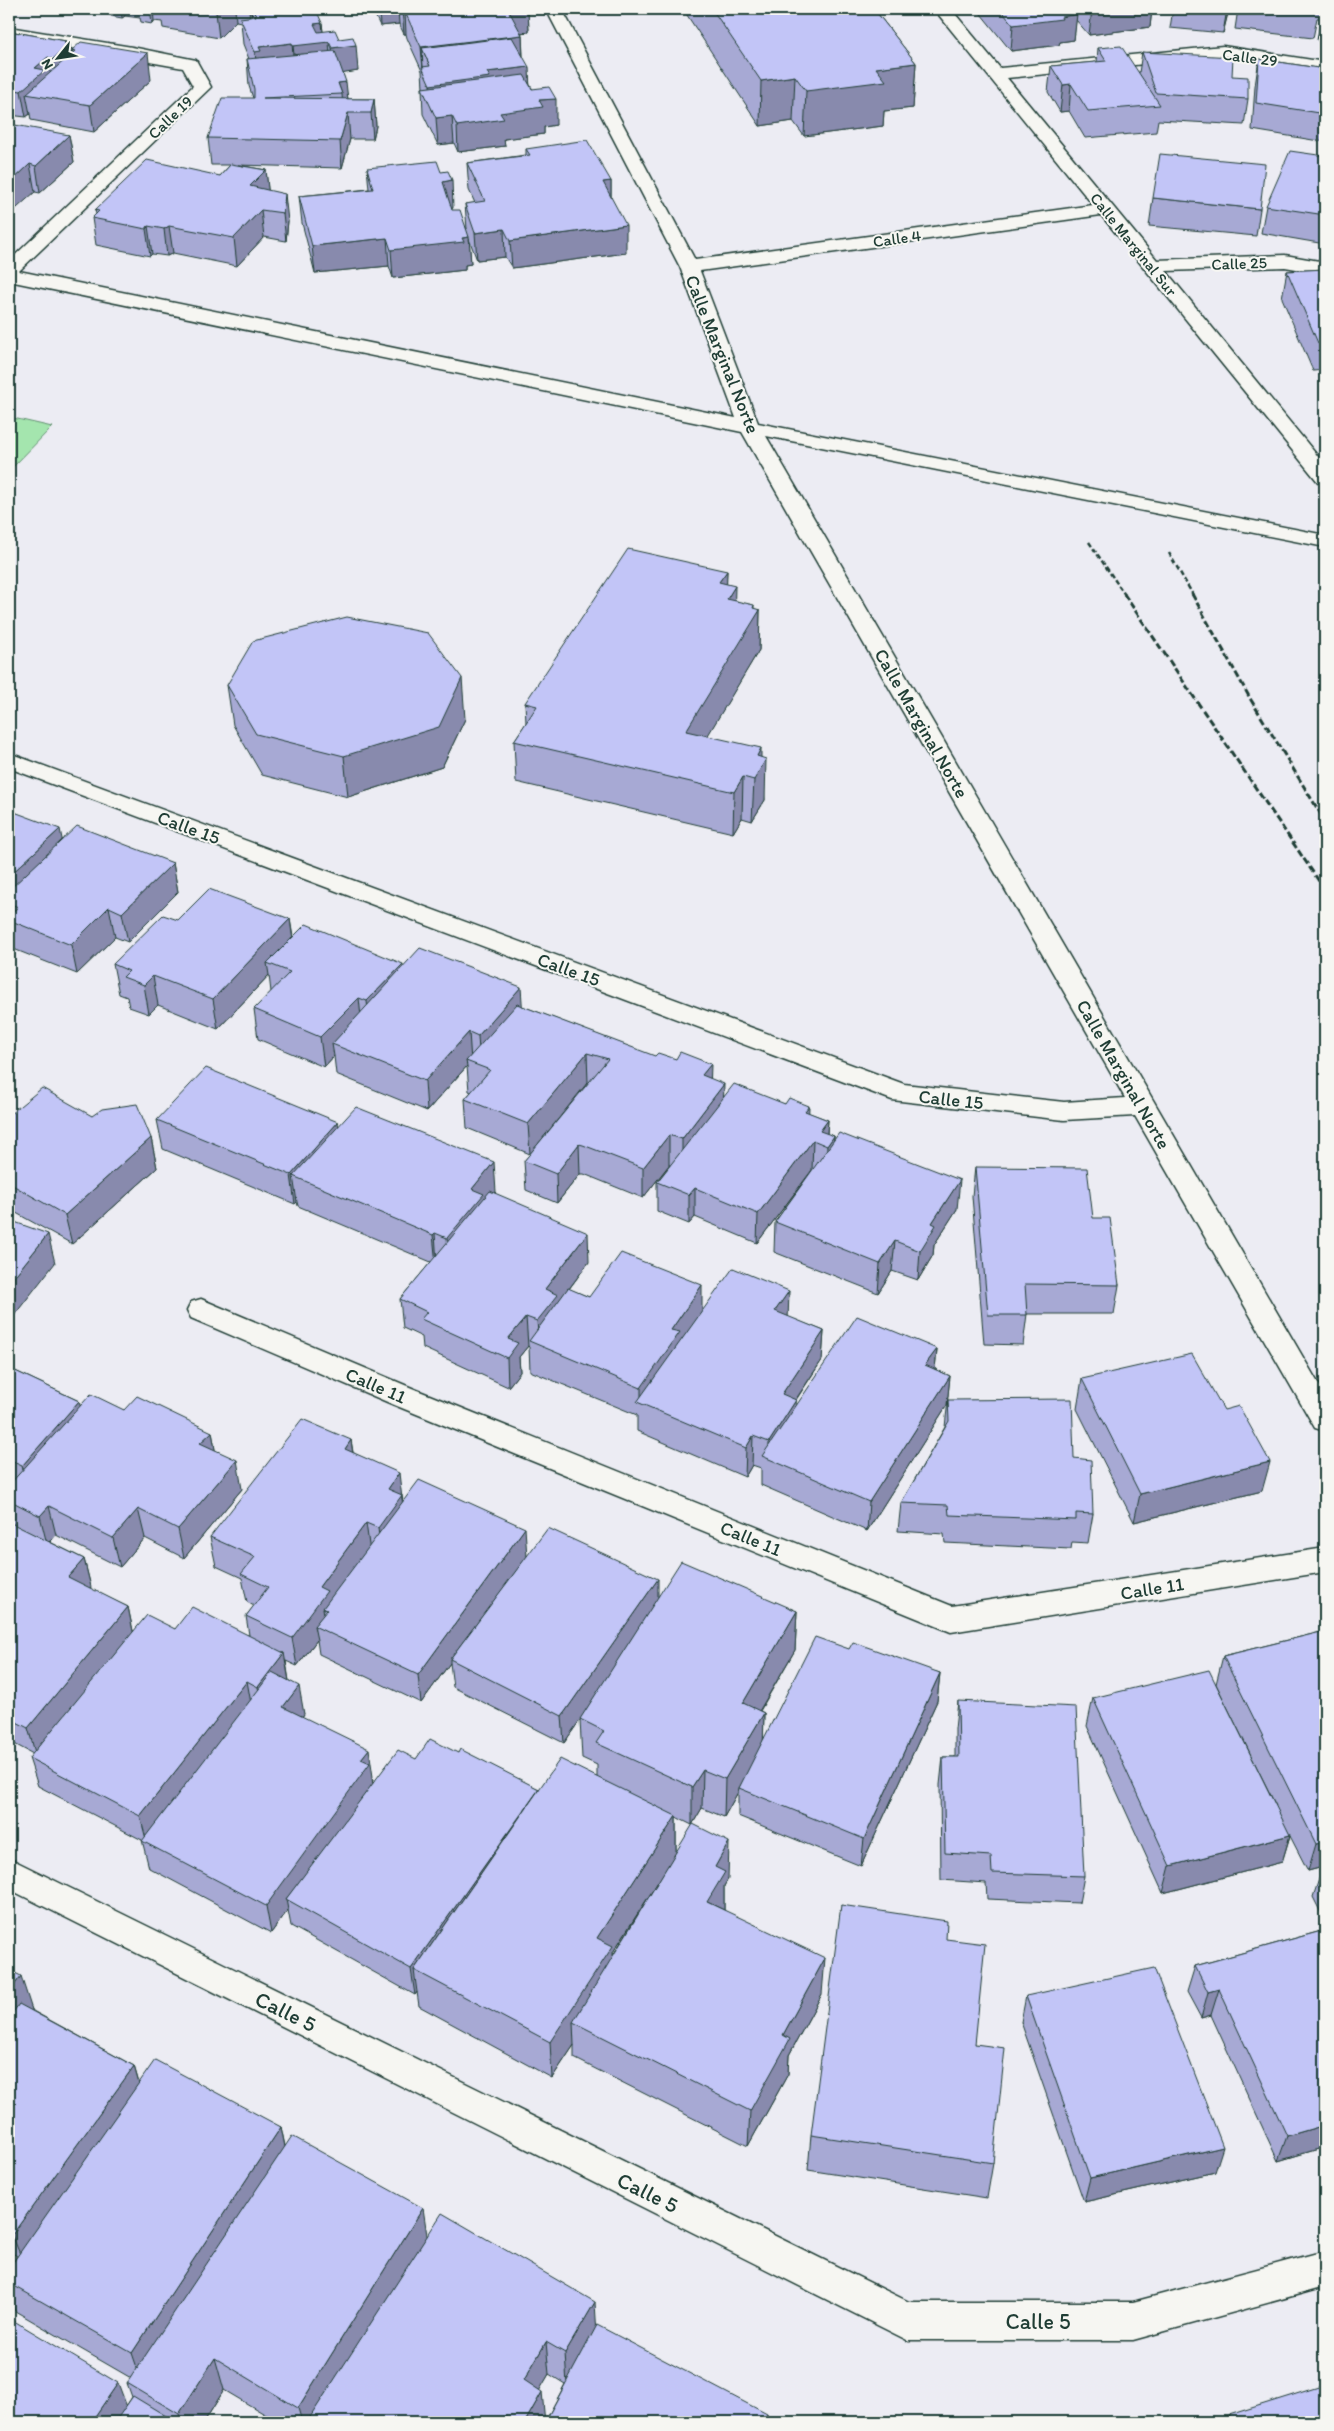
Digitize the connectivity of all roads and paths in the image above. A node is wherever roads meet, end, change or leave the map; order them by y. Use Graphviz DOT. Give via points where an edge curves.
graph roads {
  1 [pos="554,9"];
  2 [pos="942,9"];
  3 [pos="9,32"];
  4 [pos="1325,67"];
  5 [pos="995,74"];
  6 [pos="1106,209"];
  7 [pos="1152,266"];
  8 [pos="689,268"];
  9 [pos="1325,268"];
  10 [pos="9,270"];
  11 [pos="9,275"];
  12 [pos="750,427"];
  13 [pos="1325,478"];
  14 [pos="1325,540"];
  15 [pos="9,760"];
  16 [pos="1143,1106"];
  17 [pos="201,1310"];
  18 [pos="1325,1420"];
  19 [pos="1325,1560"];
  20 [pos="9,1873"];
  21 [pos="1325,2269"];
  1 -- 8 [label="street, Calle Marginal Norte"];
  2 -- 5 [label="street, Calle Marginal Sur"];
  3 -- 10 [label="street, Calle 19" via="190,64 202,87"];
  4 -- 5 [label="street, Calle 29" via="1223,51"];
  5 -- 6 [label="street, Calle Marginal Sur"];
  6 -- 7 [label="street, Calle Marginal Sur"];
  6 -- 8 [label="street, Calle 4"];
  7 -- 9 [label="street, Calle 25" via="1285,261"];
  7 -- 13 [label="street, Calle Marginal Sur"];
  8 -- 12 [label="street, Calle Marginal Norte"];
  11 -- 12 [label="street"];
  12 -- 14 [label="street"];
  12 -- 16 [label="street, Calle Marginal Norte"];
  15 -- 16 [label="street, Calle 15" via="901,1093 1064,1111"];
  16 -- 18 [label="street, Calle Marginal Norte"];
  17 -- 19 [label="street, Calle 11" via="402,1396 951,1619"];
  20 -- 21 [label="street, Calle 5" via="908,2321 1133,2321"];
}
